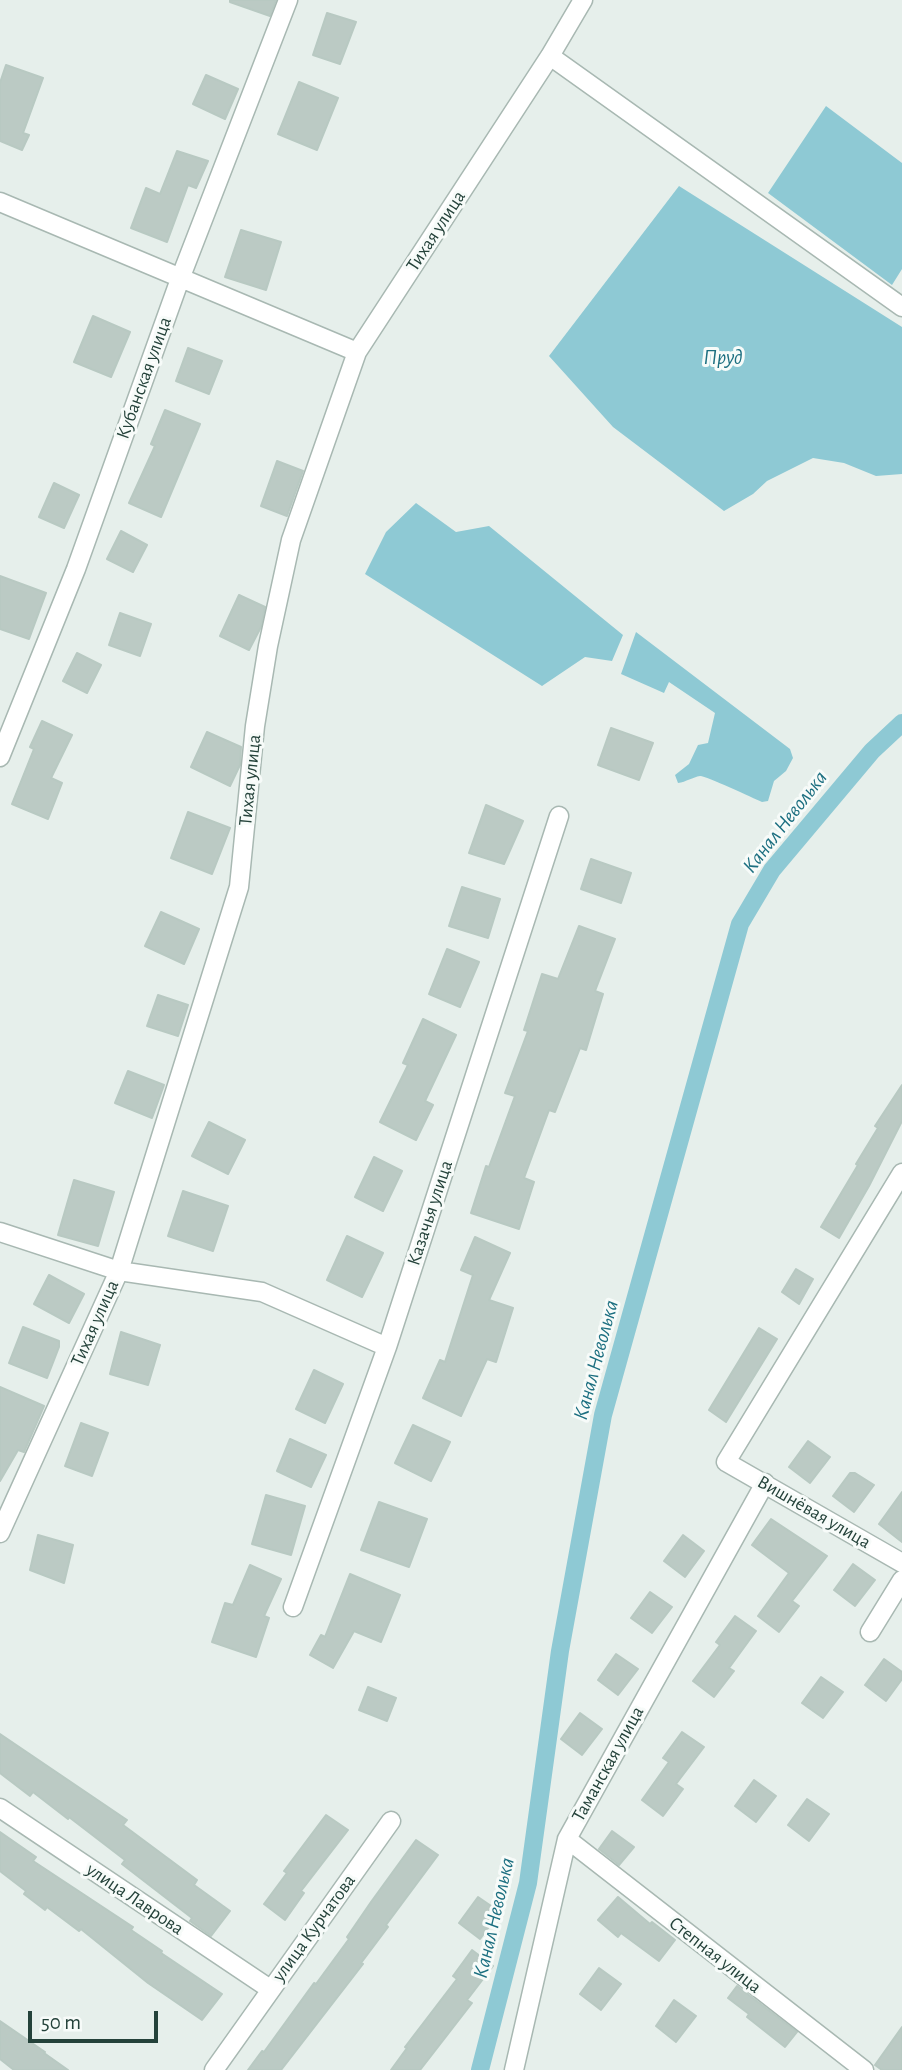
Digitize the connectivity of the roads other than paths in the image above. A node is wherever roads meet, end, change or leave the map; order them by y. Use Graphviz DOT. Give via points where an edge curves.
graph roads {
  1 [pos="288,0"];
  2 [pos="583,0"];
  3 [pos="550,56"];
  4 [pos="0,202"];
  5 [pos="180,279"];
  6 [pos="902,307"];
  7 [pos="357,352"];
  8 [pos="0,757"];
  9 [pos="559,816"];
  10 [pos="902,1173"];
  11 [pos="0,1232"];
  12 [pos="119,1271"];
  13 [pos="387,1348"];
  14 [pos="765,1483"];
  15 [pos="0,1533"];
  16 [pos="902,1563"];
  17 [pos="902,1580"];
  18 [pos="293,1607"];
  19 [pos="870,1632"];
  20 [pos="0,1808"];
  21 [pos="391,1821"];
  22 [pos="567,1839"];
  23 [pos="270,1989"];
  24 [pos="214,2070"];
  25 [pos="514,2070"];
  26 [pos="864,2070"];
  1 -- 5 [label="street, Кубанская улица"];
  2 -- 3 [label="street, Тихая улица"];
  3 -- 6 [label="street"];
  3 -- 7 [label="street, Тихая улица"];
  4 -- 5 [label="street"];
  5 -- 7 [label="street"];
  5 -- 8 [label="street, Кубанская улица" via="76,569"];
  7 -- 12 [label="street, Тихая улица" via="291,540 255,726 239,887"];
  9 -- 13 [label="street, Казачья улица"];
  10 -- 14 [label="street, Вишнёвая улица" via="726,1462"];
  11 -- 12 [label="street"];
  12 -- 13 [label="street" via="262,1292"];
  12 -- 15 [label="street, Тихая улица"];
  13 -- 18 [label="street, Казачья улица"];
  14 -- 16 [label="street, Вишнёвая улица"];
  14 -- 22 [label="street, Таманская улица"];
  17 -- 19 [label="street"];
  20 -- 23 [label="street, улица Лаврова"];
  21 -- 23 [label="street, улица Курчатова"];
  22 -- 25 [label="street, Таманская улица"];
  22 -- 26 [label="street, Степная улица"];
  23 -- 24 [label="street, улица Курчатова"];
}
